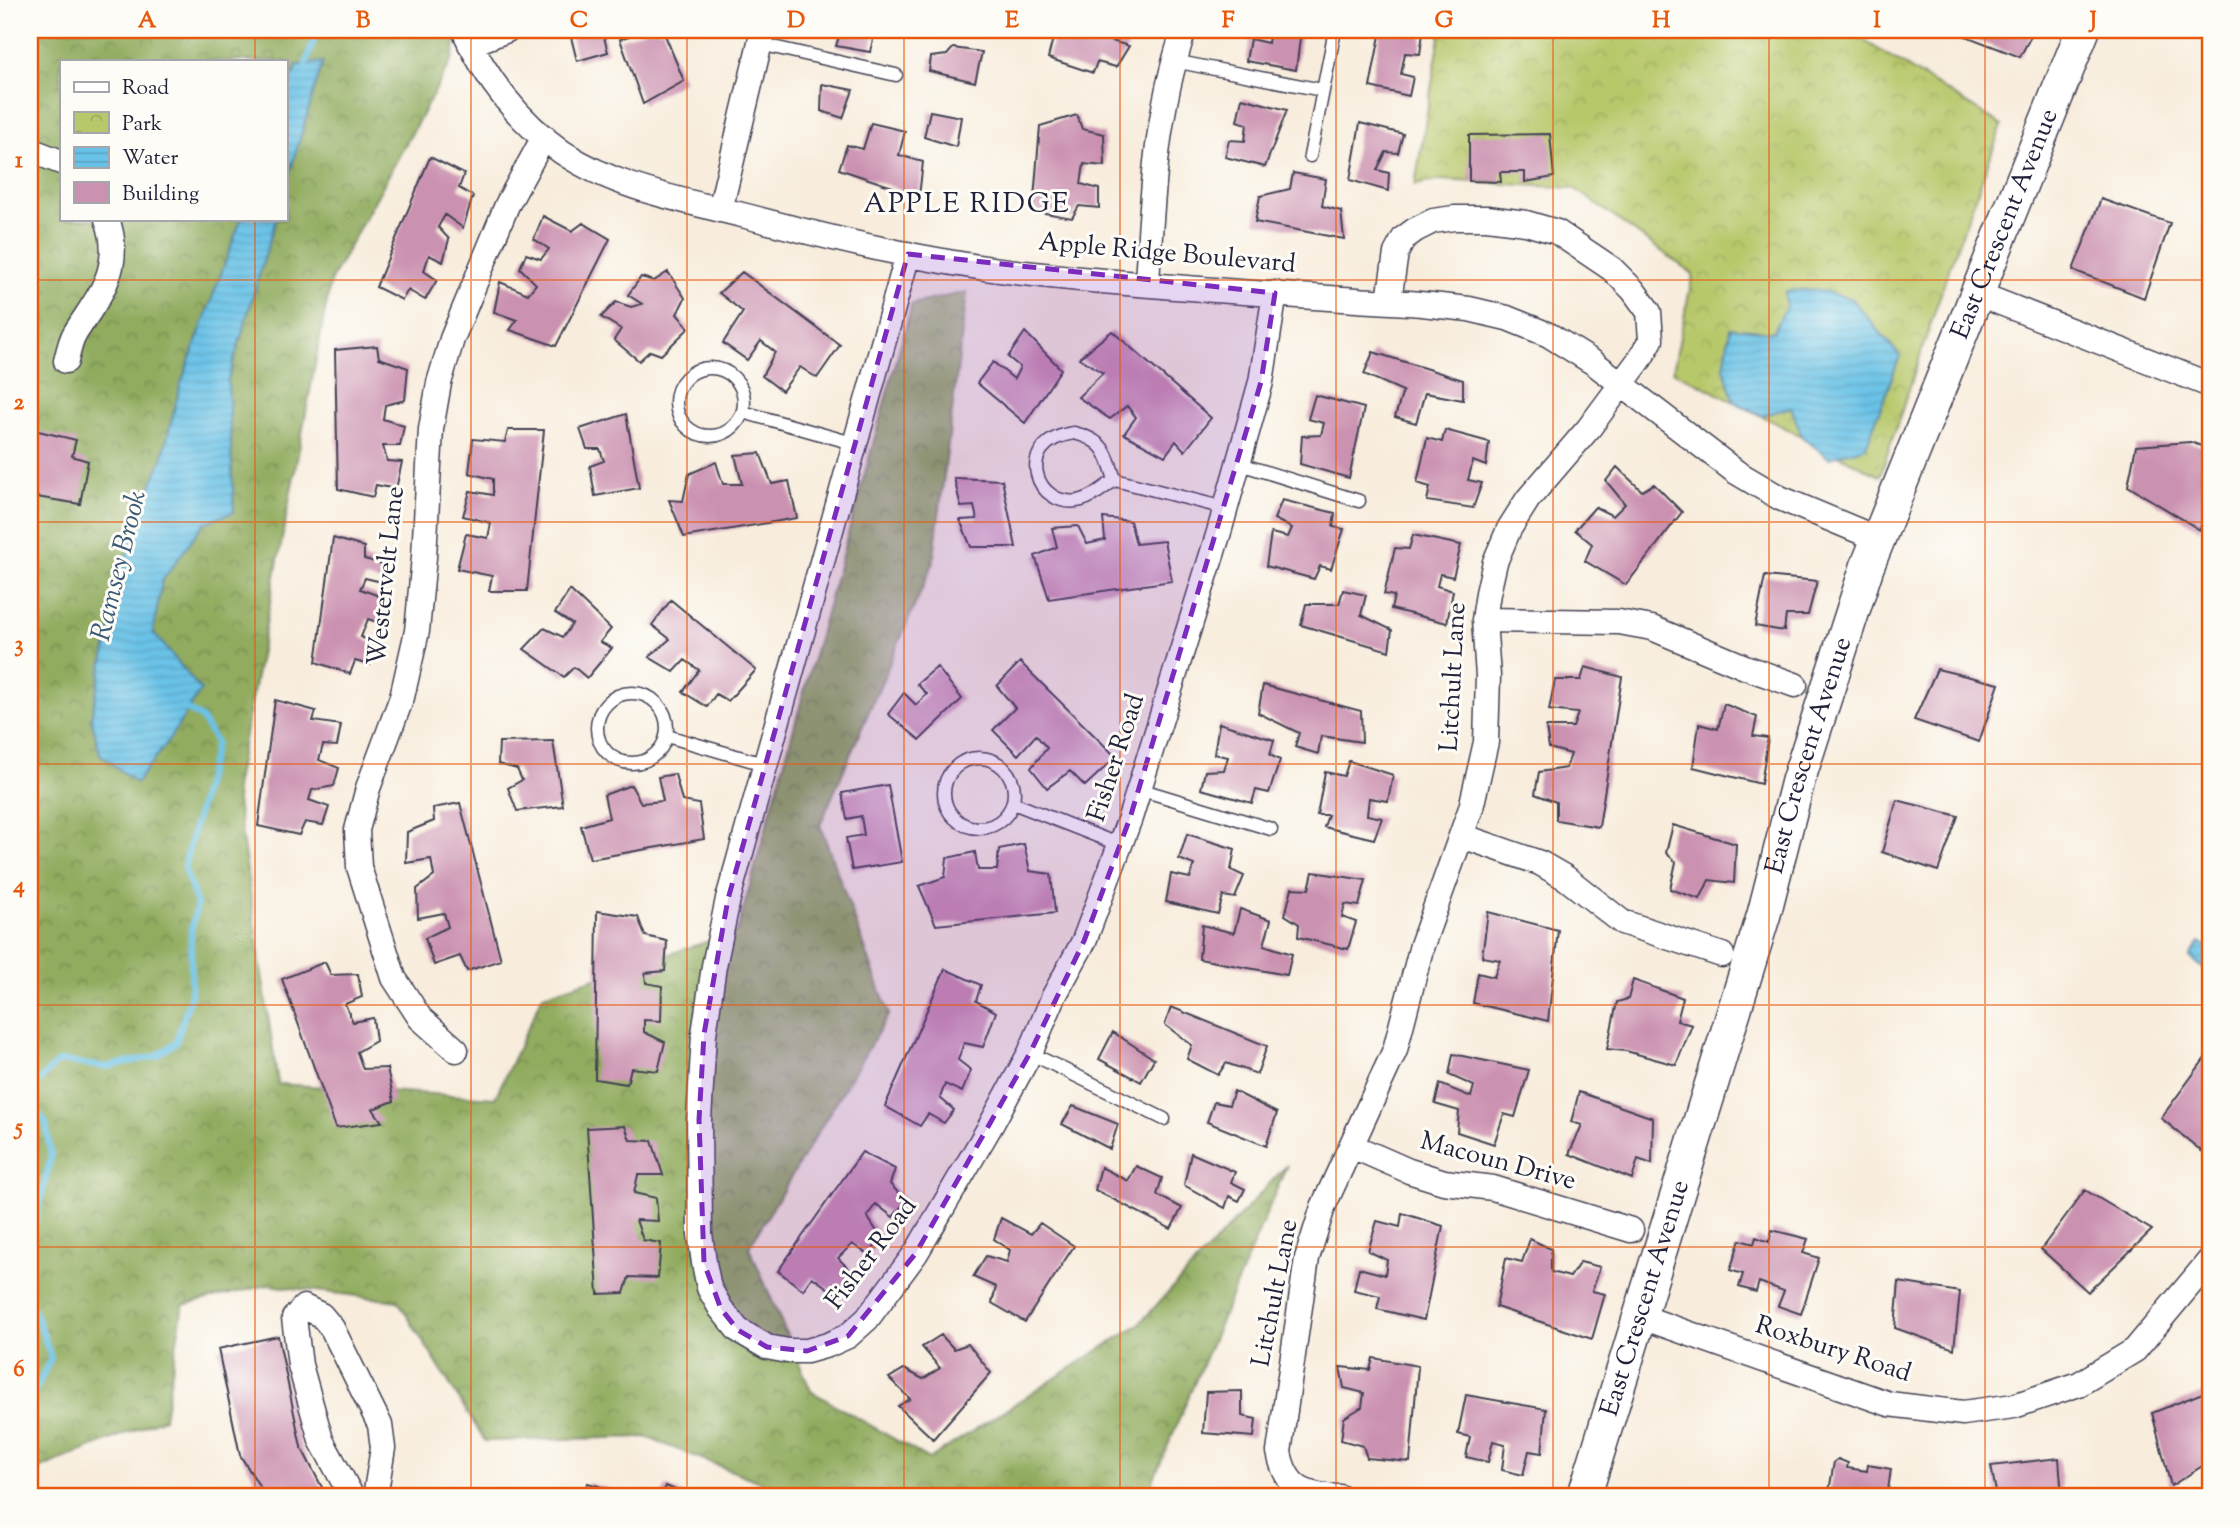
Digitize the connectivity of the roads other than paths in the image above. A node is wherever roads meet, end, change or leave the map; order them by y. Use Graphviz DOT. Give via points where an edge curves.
graph roads {
  1 [pos="507,30"];
  2 [pos="1184,30"];
  3 [pos="1335,30"];
  4 [pos="2083,30"];
  5 [pos="467,37"];
  6 [pos="761,37"];
  7 [pos="1174,61"];
  8 [pos="896,75"];
  9 [pos="1322,90"];
  10 [pos="544,137"];
  11 [pos="30,150"];
  12 [pos="1310,156"];
  13 [pos="60,162"];
  14 [pos="720,210"];
  15 [pos="107,220"];
  16 [pos="908,254"];
  17 [pos="1147,283"];
  18 [pos="1275,293"];
  19 [pos="1978,294"];
  20 [pos="1389,300"];
  21 [pos="66,361"];
  22 [pos="1621,384"];
  23 [pos="2210,384"];
  24 [pos="743,412"];
  25 [pos="856,444"];
  26 [pos="1237,463"];
  27 [pos="1115,480"];
  28 [pos="1359,501"];
  29 [pos="1225,508"];
  30 [pos="1878,539"];
  31 [pos="1484,620"];
  32 [pos="1795,685"];
  33 [pos="667,736"];
  34 [pos="767,765"];
  35 [pos="1139,789"];
  36 [pos="1013,803"];
  37 [pos="1271,829"];
  38 [pos="1462,836"];
  39 [pos="1120,845"];
  40 [pos="1722,955"];
  41 [pos="456,1050"];
  42 [pos="1030,1053"];
  43 [pos="1164,1119"];
  44 [pos="1352,1146"];
  45 [pos="1631,1230"];
  46 [pos="2210,1260"];
  47 [pos="1639,1316"];
  48 [pos="352,1497"];
  49 [pos="375,1497"];
  50 [pos="1340,1497"];
  51 [pos="1584,1497"];
  1 -- 5 [label="street"];
  2 -- 7 [label="street"];
  3 -- 9 [label="lane"];
  4 -- 19 [label="street, East Crescent Avenue"];
  5 -- 10 [label="street, Apple Ridge Boulevard" via="508,103"];
  6 -- 8 [label="lane"];
  6 -- 14 [label="street"];
  7 -- 9 [label="lane"];
  7 -- 17 [label="street" via="1153,174"];
  9 -- 12 [label="lane"];
  10 -- 14 [label="street, Apple Ridge Boulevard" via="600,174"];
  10 -- 41 [label="street, Westervelt Lane" via="507,205 452,339 439,383 431,429 417,631 402,697 357,830 359,867 394,978 420,1018"];
  11 -- 13 [label="street"];
  14 -- 16 [label="street, Apple Ridge Boulevard"];
  15 -- 21 [label="street" via="110,271 103,292 73,337"];
  16 -- 17 [label="street, Apple Ridge Boulevard" via="1014,272"];
  16 -- 25 [label="street, Fisher Road"];
  17 -- 18 [label="street, Apple Ridge Boulevard"];
  18 -- 20 [label="street, Apple Ridge Boulevard"];
  18 -- 26 [label="street, Fisher Road" via="1261,382"];
  19 -- 23 [label="street"];
  19 -- 30 [label="street, East Crescent Avenue"];
  20 -- 22 [label="street, Apple Ridge Boulevard" via="1507,318 1549,335"];
  20 -- 22 [label="street, Litchult Lane" via="1396,253 1404,237 1433,221 1487,218 1557,232 1612,268 1648,312 1651,340"];
  22 -- 30 [label="street, Apple Ridge Boulevard" via="1736,472 1780,498"];
  22 -- 31 [label="street, Litchult Lane" via="1509,529 1495,562"];
  24 -- 24 [label="lane" via="739,384 715,368 692,373 677,393 680,419 706,437 733,428"];
  24 -- 25 [label="lane"];
  25 -- 34 [label="street, Fisher Road"];
  26 -- 28 [label="lane"];
  26 -- 29 [label="street, Fisher Road"];
  27 -- 27 [label="lane" via="1099,443 1074,433 1048,441 1036,464 1044,488 1067,501 1080,501"];
  27 -- 29 [label="lane"];
  29 -- 35 [label="street, Fisher Road"];
  30 -- 47 [label="street, East Crescent Avenue" via="1798,781 1764,914"];
  31 -- 32 [label="street" via="1619,621 1652,628"];
  31 -- 38 [label="street, Litchult Lane" via="1486,742"];
  33 -- 33 [label="lane" via="668,721 661,706 645,694 616,696 599,713 598,737 617,760 648,760 662,748"];
  33 -- 34 [label="lane"];
  34 -- 42 [label="street, Fisher Road" via="728,899 714,966 699,1120 704,1263 709,1288 738,1330 766,1347 807,1351 848,1336 867,1319 916,1253"];
  35 -- 37 [label="lane"];
  35 -- 39 [label="street, Fisher Road"];
  36 -- 36 [label="lane" via="1007,773 990,760 961,762 946,779 945,802 962,824 986,828 1007,815"];
  36 -- 39 [label="lane"];
  38 -- 40 [label="street" via="1540,863 1622,922"];
  38 -- 44 [label="street, Litchult Lane" via="1422,945 1395,1050"];
  39 -- 42 [label="street, Fisher Road" via="1084,941"];
  42 -- 43 [label="lane"];
  44 -- 45 [label="street, Macoun Drive" via="1444,1182 1493,1188"];
  44 -- 50 [label="street, Litchult Lane" via="1323,1207 1307,1258 1279,1452 1290,1481 1303,1491"];
  46 -- 47 [label="street, Roxbury Road" via="2135,1350 2079,1384 2014,1406 1963,1413 1889,1404"];
  47 -- 51 [label="street, East Crescent Avenue"];
  48 -- 49 [label="street" via="321,1440 300,1365 294,1318 304,1307 321,1315 332,1328 380,1425 383,1448"];
}
